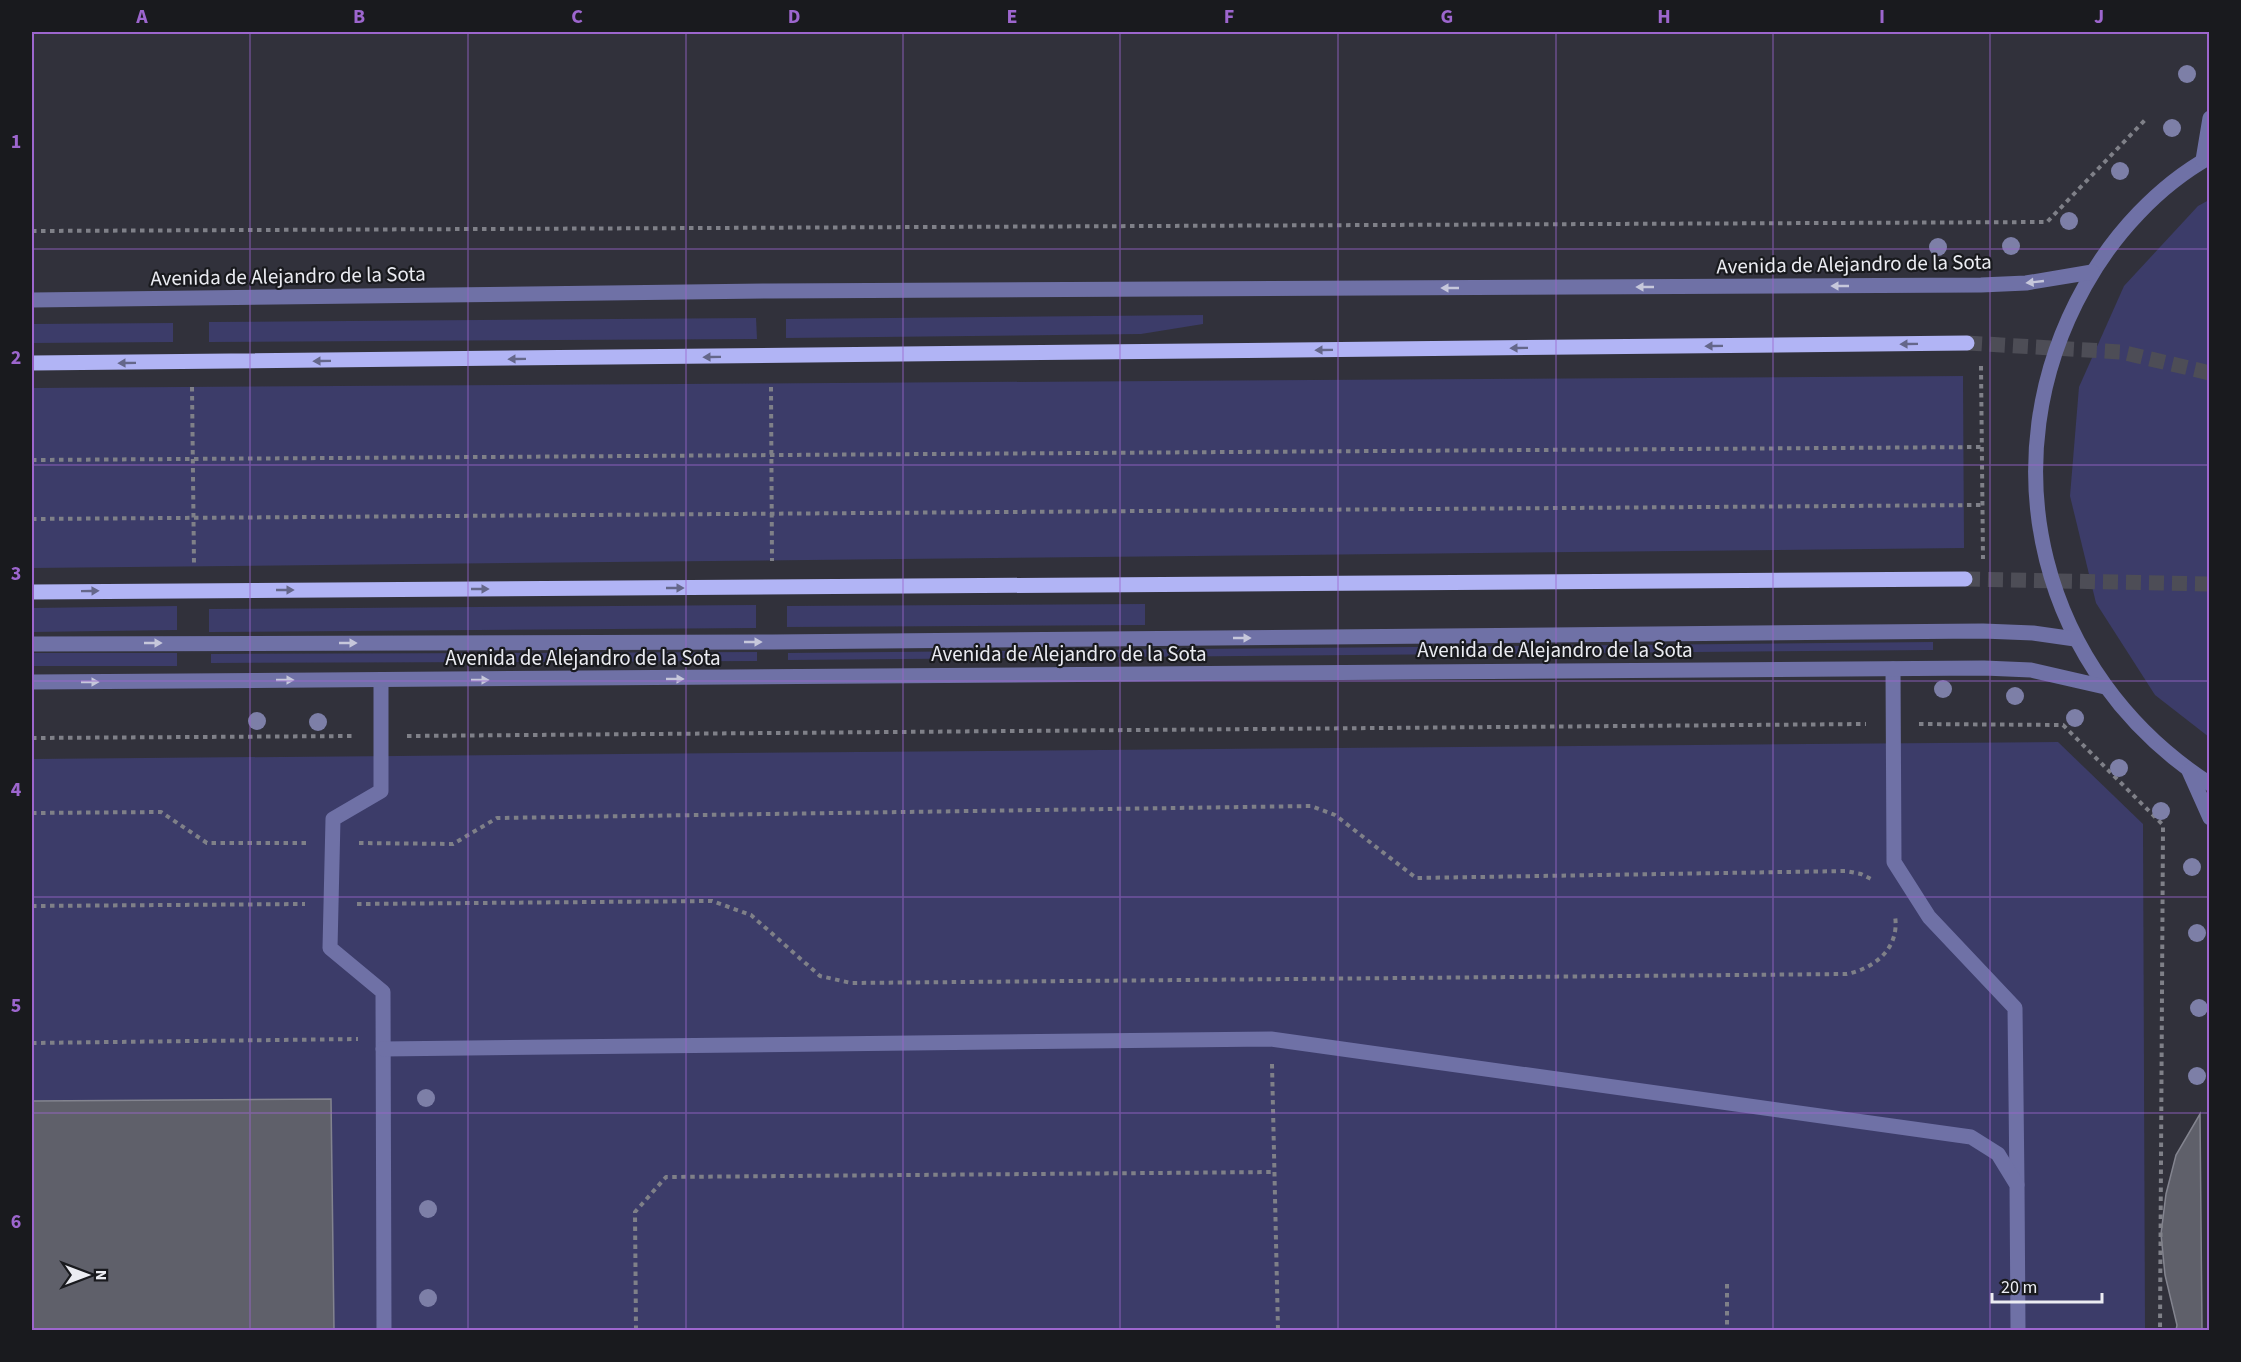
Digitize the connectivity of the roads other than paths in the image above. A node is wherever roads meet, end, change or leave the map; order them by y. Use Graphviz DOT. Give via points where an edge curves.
graph roads {
  1 [pos="2210,118"];
  2 [pos="2206,159"];
  3 [pos="2092,272"];
  4 [pos="32,300"];
  5 [pos="1967,343"];
  6 [pos="32,363"];
  7 [pos="1965,579"];
  8 [pos="32,592"];
  9 [pos="2075,639"];
  10 [pos="32,644"];
  11 [pos="1893,669"];
  12 [pos="381,680"];
  13 [pos="32,682"];
  14 [pos="2105,687"];
  15 [pos="2189,771"];
  16 [pos="2210,784"];
  17 [pos="2210,818"];
  18 [pos="383,1044"];
  19 [pos="2017,1185"];
  20 [pos="384,1330"];
  21 [pos="2018,1330"];
  1 -- 2 [label="street"];
  2 -- 3 [label="street" via="2131,221"];
  3 -- 4 [label="street, Avenida de Alejandro de la Sota, one-way" via="2042,281 1981,285 770,291"];
  3 -- 9 [label="street" via="2056,348 2044,390 2035,474 2045,558"];
  5 -- 6 [label="main road, one-way"];
  8 -- 7 [label="main road, one-way"];
  10 -- 9 [label="street, Avenida de Alejandro de la Sota, one-way" via="1983,631"];
  9 -- 14 [label="street"];
  12 -- 11 [label="street, Avenida de Alejandro de la Sota, one-way"];
  11 -- 14 [label="street, Avenida de Alejandro de la Sota" via="2008,668"];
  11 -- 19 [label="street" via="1894,862 1929,917 2015,1008"];
  13 -- 12 [label="street, Avenida de Alejandro de la Sota, one-way"];
  12 -- 18 [label="street" via="381,791 333,819 330,948 383,992"];
  14 -- 15 [label="street" via="2143,732"];
  15 -- 16 [label="street"];
  15 -- 17 [label="street"];
  18 -- 19 [label="street" via="1271,1039 1971,1137 1998,1154"];
  18 -- 20 [label="street"];
  19 -- 21 [label="street"];
}
